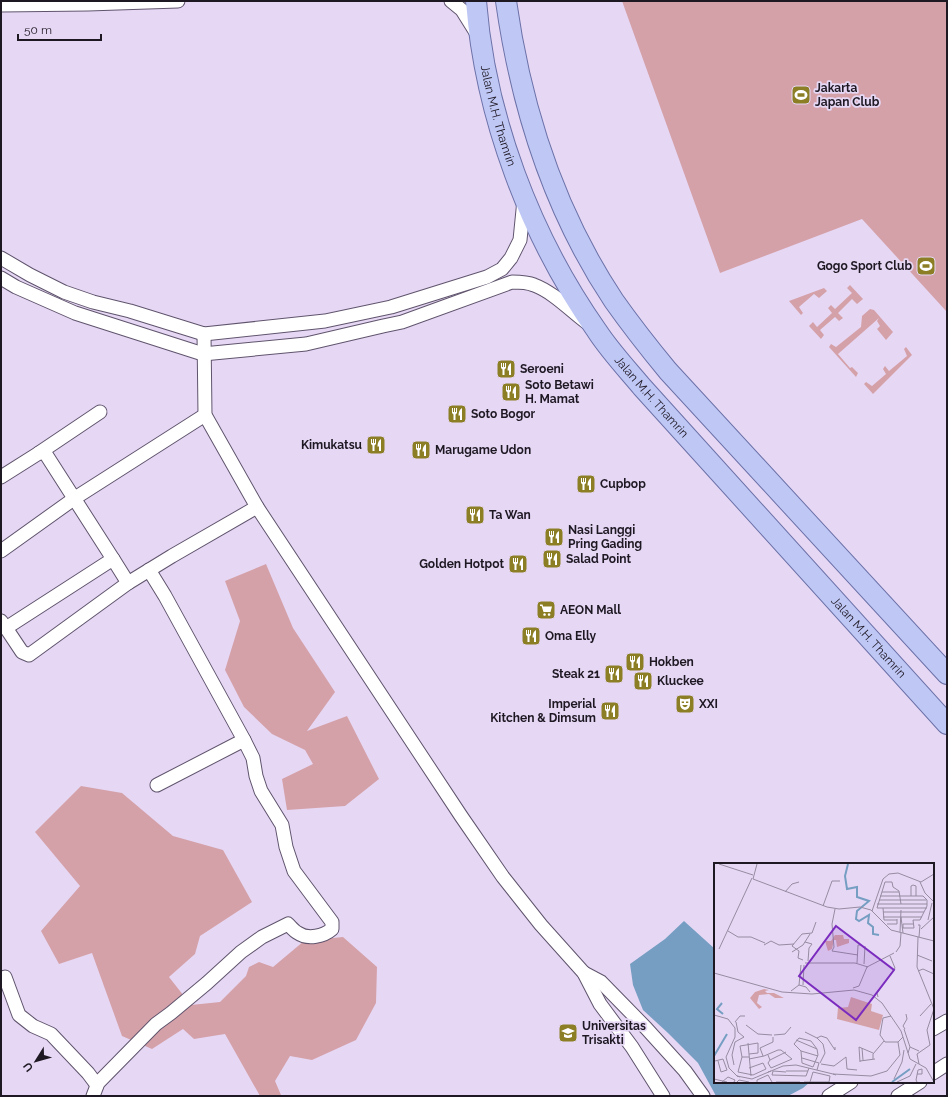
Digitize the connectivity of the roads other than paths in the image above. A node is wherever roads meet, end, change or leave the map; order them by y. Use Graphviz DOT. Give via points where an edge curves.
graph roads {
  1 [pos="178,1"];
  2 [pos="450,1"];
  3 [pos="476,1"];
  4 [pos="506,1"];
  5 [pos="1,5"];
  6 [pos="479,37"];
  7 [pos="524,197"];
  8 [pos="571,226"];
  9 [pos="544,242"];
  10 [pos="586,253"];
  11 [pos="1,258"];
  12 [pos="561,274"];
  13 [pos="1,278"];
  14 [pos="302,324"];
  15 [pos="597,331"];
  16 [pos="204,334"];
  17 [pos="306,344"];
  18 [pos="203,354"];
  19 [pos="100,412"];
  20 [pos="205,414"];
  21 [pos="39,453"];
  22 [pos="1,477"];
  23 [pos="74,498"];
  24 [pos="257,507"];
  25 [pos="1,550"];
  26 [pos="113,559"];
  27 [pos="149,570"];
  28 [pos="128,583"];
  29 [pos="3,625"];
  30 [pos="947,674"];
  31 [pos="947,724"];
  32 [pos="244,740"];
  33 [pos="157,785"];
  34 [pos="584,973"];
  35 [pos="4,977"];
  36 [pos="947,1021"];
  37 [pos="934,1028"];
  38 [pos="947,1064"];
  39 [pos="934,1072"];
  40 [pos="850,1083"];
  41 [pos="918,1083"];
  42 [pos="95,1091"];
  43 [pos="663,1096"];
  44 [pos="703,1096"];
  45 [pos="830,1096"];
  46 [pos="898,1096"];
  1 -- 5 [label="street"];
  2 -- 6 [label="street" via="462,10"];
  3 -- 6 [label="main road, Jalan M.H. Thamrin"];
  4 -- 8 [label="main road" via="524,95 553,186"];
  6 -- 7 [label="main road, Jalan M.H. Thamrin" via="493,102"];
  7 -- 9 [label="main road, Jalan M.H. Thamrin"];
  7 -- 14 [label="street" via="520,240 502,269 487,277 383,309"];
  8 -- 9 [label="main road" via="566,237 555,242"];
  8 -- 10 [label="main road"];
  9 -- 12 [label="main road, Jalan M.H. Thamrin"];
  10 -- 12 [label="main road" via="574,252 564,257"];
  10 -- 30 [label="main road" via="633,328 668,370"];
  11 -- 16 [label="street" via="64,292"];
  12 -- 15 [label="main road, Jalan M.H. Thamrin"];
  13 -- 18 [label="street" via="75,313"];
  14 -- 16 [label="street"];
  14 -- 17 [label="street"];
  15 -- 17 [label="street" via="549,293 524,282 512,282 402,322"];
  15 -- 31 [label="main road, Jalan M.H. Thamrin" via="642,387"];
  16 -- 18 [label="street"];
  17 -- 18 [label="street"];
  18 -- 20 [label="street"];
  19 -- 21 [label="street"];
  20 -- 23 [label="street"];
  20 -- 24 [label="street"];
  21 -- 22 [label="street"];
  21 -- 23 [label="street" via="47,456"];
  23 -- 25 [label="street"];
  23 -- 26 [label="street"];
  24 -- 27 [label="street"];
  24 -- 34 [label="street" via="503,877"];
  26 -- 28 [label="street"];
  26 -- 29 [label="street"];
  27 -- 28 [label="street"];
  27 -- 32 [label="street"];
  28 -- 29 [label="street" via="29,655 22,652"];
  32 -- 33 [label="street"];
  32 -- 42 [label="street" via="261,791 282,825 294,871 332,922 332,929 311,937 299,934 288,924 262,937 156,1024"];
  34 -- 43 [label="street" via="600,1004 632,1047"];
  34 -- 44 [label="street" via="601,982 646,1028 685,1071"];
  35 -- 42 [label="street" via="19,1015 33,1026 51,1034 88,1073"];
  36 -- 37 [label="street"];
  38 -- 39 [label="street"];
  40 -- 45 [label="street"];
  41 -- 46 [label="street"];
}
